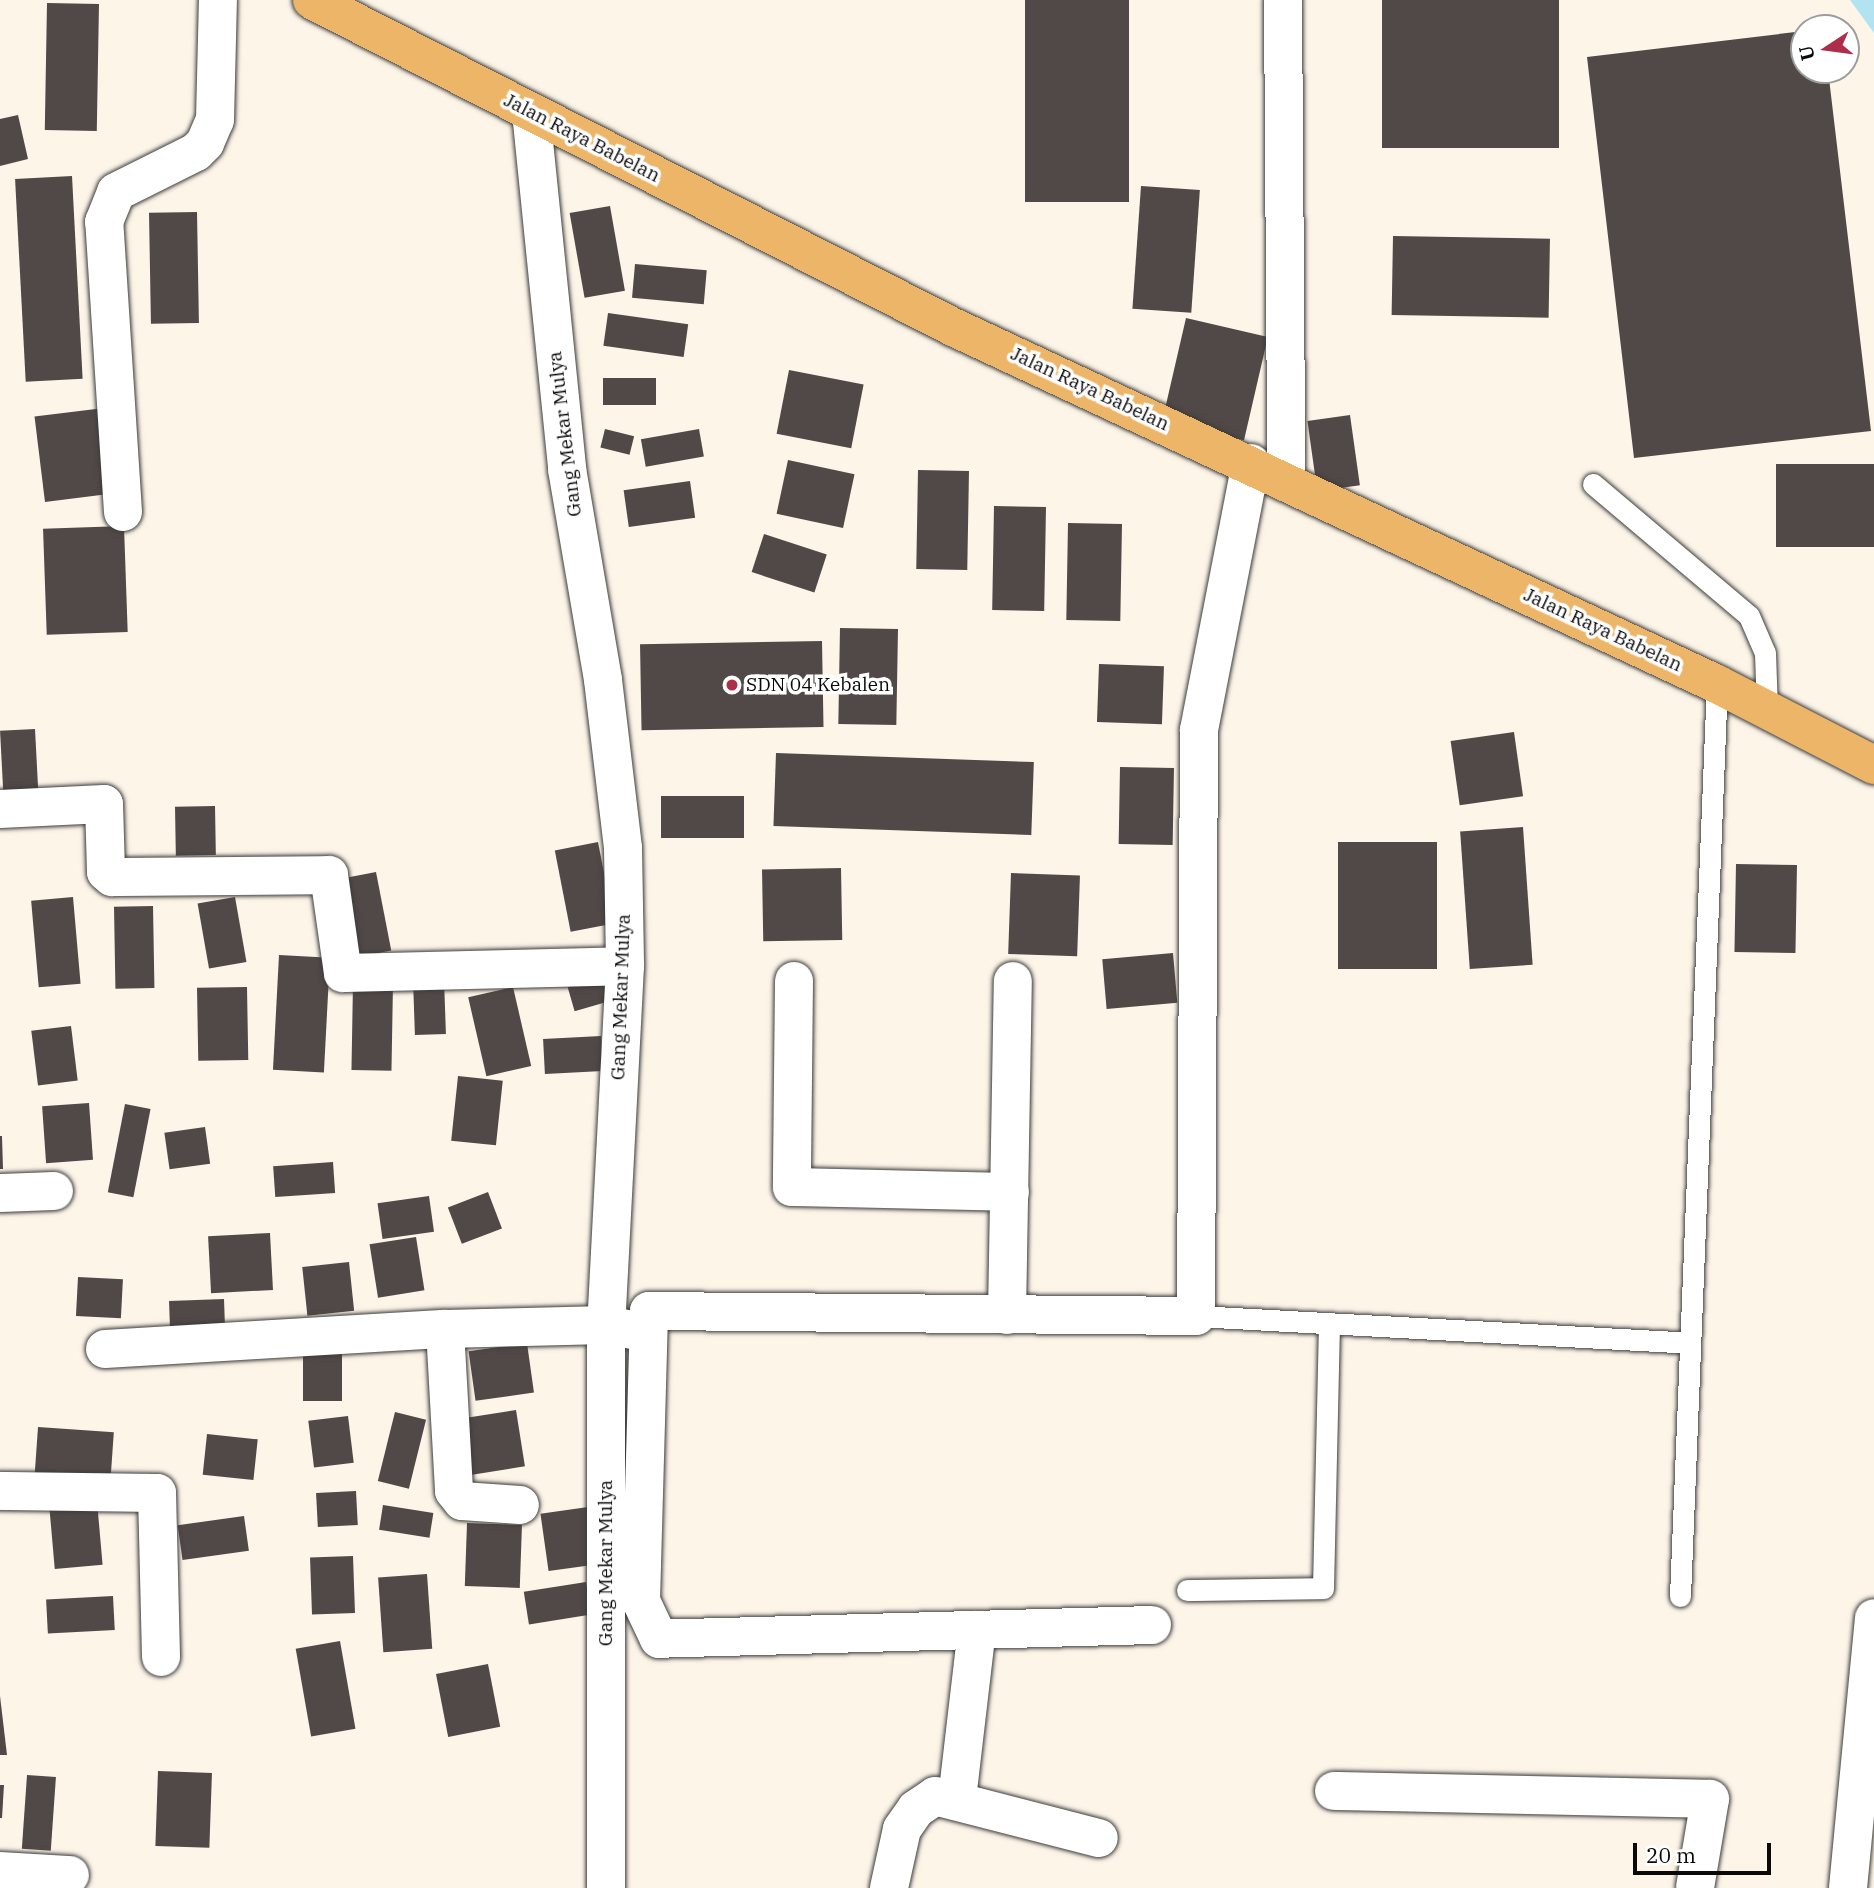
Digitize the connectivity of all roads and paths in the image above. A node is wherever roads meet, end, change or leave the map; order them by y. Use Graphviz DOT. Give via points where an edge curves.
graph roads {
  1 [pos="218,0"];
  2 [pos="312,0"];
  3 [pos="1283,0"];
  4 [pos="531,112"];
  5 [pos="1251,463"];
  6 [pos="1286,481"];
  7 [pos="1593,484"];
  8 [pos="124,512"];
  9 [pos="1717,684"];
  10 [pos="1767,710"];
  11 [pos="1874,765"];
  12 [pos="0,809"];
  13 [pos="625,966"];
  14 [pos="794,981"];
  15 [pos="1013,981"];
  16 [pos="54,1191"];
  17 [pos="1010,1192"];
  18 [pos="0,1193"];
  19 [pos="1007,1315"];
  20 [pos="1196,1316"];
  21 [pos="1329,1324"];
  22 [pos="606,1325"];
  23 [pos="445,1329"];
  24 [pos="648,1333"];
  25 [pos="1689,1343"];
  26 [pos="105,1349"];
  27 [pos="0,1491"];
  28 [pos="520,1505"];
  29 [pos="1187,1590"];
  30 [pos="1680,1596"];
  31 [pos="1874,1618"];
  32 [pos="1152,1625"];
  33 [pos="977,1630"];
  34 [pos="161,1657"];
  35 [pos="1334,1791"];
  36 [pos="957,1799"];
  37 [pos="1099,1838"];
  38 [pos="0,1871"];
  39 [pos="70,1875"];
  40 [pos="606,1888"];
  41 [pos="889,1888"];
  42 [pos="1695,1888"];
  43 [pos="1848,1888"];
  1 -- 8 [label="street" via="215,120 205,143 116,192 104,222"];
  2 -- 4 [label="main road, Jalan Raya Babelan"];
  3 -- 6 [label="street"];
  4 -- 5 [label="main road, Jalan Raya Babelan" via="953,327"];
  4 -- 13 [label="street, Gang Mekar Mulya" via="567,470 603,680 623,848"];
  5 -- 6 [label="main road, Jalan Raya Babelan"];
  5 -- 20 [label="street" via="1199,741"];
  6 -- 9 [label="main road, Jalan Raya Babelan"];
  7 -- 10 [label="lane" via="1749,616 1765,653"];
  9 -- 10 [label="main road, Jalan Raya Babelan"];
  9 -- 25 [label="lane"];
  10 -- 11 [label="main road, Jalan Raya Babelan"];
  12 -- 13 [label="street" via="104,804 106,872 112,877 329,875 343,973"];
  13 -- 22 [label="street, Gang Mekar Mulya"];
  14 -- 17 [label="street" via="792,1187"];
  15 -- 17 [label="street"];
  16 -- 18 [label="street"];
  17 -- 19 [label="street"];
  19 -- 20 [label="street"];
  19 -- 24 [label="street" via="649,1311"];
  20 -- 21 [label="lane"];
  21 -- 25 [label="lane"];
  21 -- 29 [label="lane" via="1323,1588"];
  22 -- 23 [label="street"];
  22 -- 24 [label="street"];
  22 -- 40 [label="street, Gang Mekar Mulya"];
  23 -- 26 [label="street"];
  23 -- 28 [label="street" via="454,1491 462,1501"];
  24 -- 33 [label="street" via="641,1601 659,1639"];
  25 -- 30 [label="lane"];
  27 -- 34 [label="street" via="133,1489 157,1493"];
  31 -- 43 [label="street"];
  32 -- 33 [label="street"];
  33 -- 36 [label="street"];
  35 -- 42 [label="street" via="1710,1799"];
  36 -- 37 [label="street"];
  36 -- 41 [label="street" via="935,1796 916,1809 902,1829"];
  38 -- 39 [label="street"];
}
